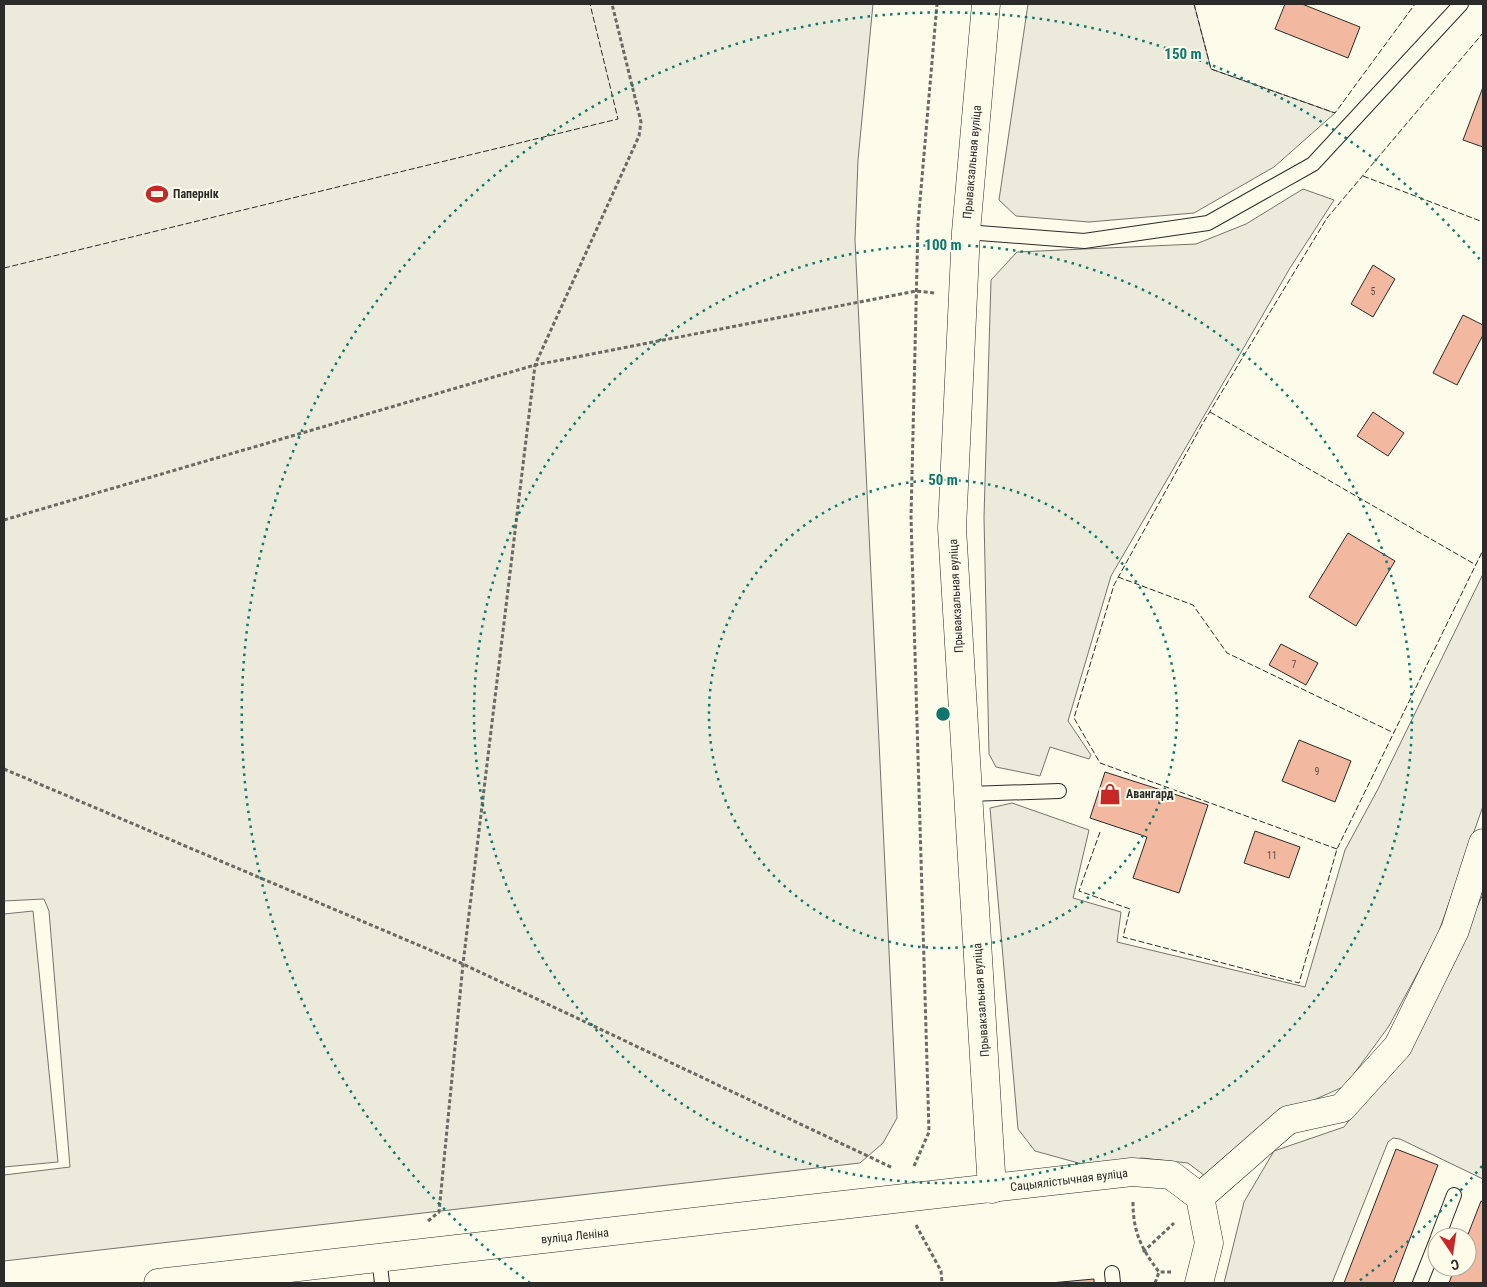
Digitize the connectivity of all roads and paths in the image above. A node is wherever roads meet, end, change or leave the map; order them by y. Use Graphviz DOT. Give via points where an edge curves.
graph roads {
  1 [pos="612,4"];
  2 [pos="937,4"];
  3 [pos="986,4"];
  4 [pos="1462,4"];
  5 [pos="966,232"];
  6 [pos="916,291"];
  7 [pos="962,296"];
  8 [pos="535,365"];
  9 [pos="4,520"];
  10 [pos="4,769"];
  11 [pos="1059,791"];
  12 [pos="968,794"];
  13 [pos="1483,843"];
  14 [pos="463,964"];
  15 [pos="896,1170"];
  16 [pos="914,1171"];
  17 [pos="992,1188"];
  18 [pos="1454,1195"];
  19 [pos="1200,1197"];
  20 [pos="1133,1199"];
  21 [pos="913,1220"];
  22 [pos="424,1224"];
  23 [pos="1442,1227"];
  24 [pos="1143,1252"];
  25 [pos="1427,1266"];
  26 [pos="381,1271"];
  27 [pos="1159,1272"];
  28 [pos="1188,1278"];
  29 [pos="158,1283"];
  30 [pos="942,1283"];
  31 [pos="1156,1283"];
  32 [pos="1420,1283"];
  1 -- 8 [label="path" via="641,122 639,136"];
  2 -- 6 [label="path" via="918,224"];
  3 -- 5 [label="street, Прывакзальная вуліца"];
  4 -- 5 [label="lane" via="1313,164 1208,223 1084,241"];
  5 -- 7 [label="street, Прывакзальная вуліца"];
  6 -- 7 [label="path"];
  6 -- 8 [label="path"];
  6 -- 16 [label="path" via="911,517 929,1132 914,1163"];
  7 -- 12 [label="street, Прывакзальная вуліца" via="952,528"];
  8 -- 9 [label="path"];
  8 -- 14 [label="path"];
  10 -- 14 [label="path"];
  11 -- 12 [label="lane"];
  12 -- 17 [label="street, Прывакзальная вуліца"];
  13 -- 19 [label="street" via="1455,930 1398,1046 1342,1108 1288,1120"];
  14 -- 15 [label="path"];
  14 -- 22 [label="path" via="439,1212"];
  17 -- 19 [label="street, Сацыялістычная вуліца" via="1132,1172 1171,1175"];
  17 -- 26 [label="street, вуліца Леніна"];
  18 -- 23 [label="lane"];
  19 -- 24 [label="path"];
  19 -- 28 [label="street" via="1209,1243"];
  20 -- 24 [label="path" via="1133,1224"];
  21 -- 30 [label="path" via="941,1272"];
  24 -- 27 [label="path"];
  25 -- 32 [label="lane"];
  26 -- 29 [label="street, вуліца Леніна"];
  27 -- 28 [label="path"];
  27 -- 31 [label="path"];
}
